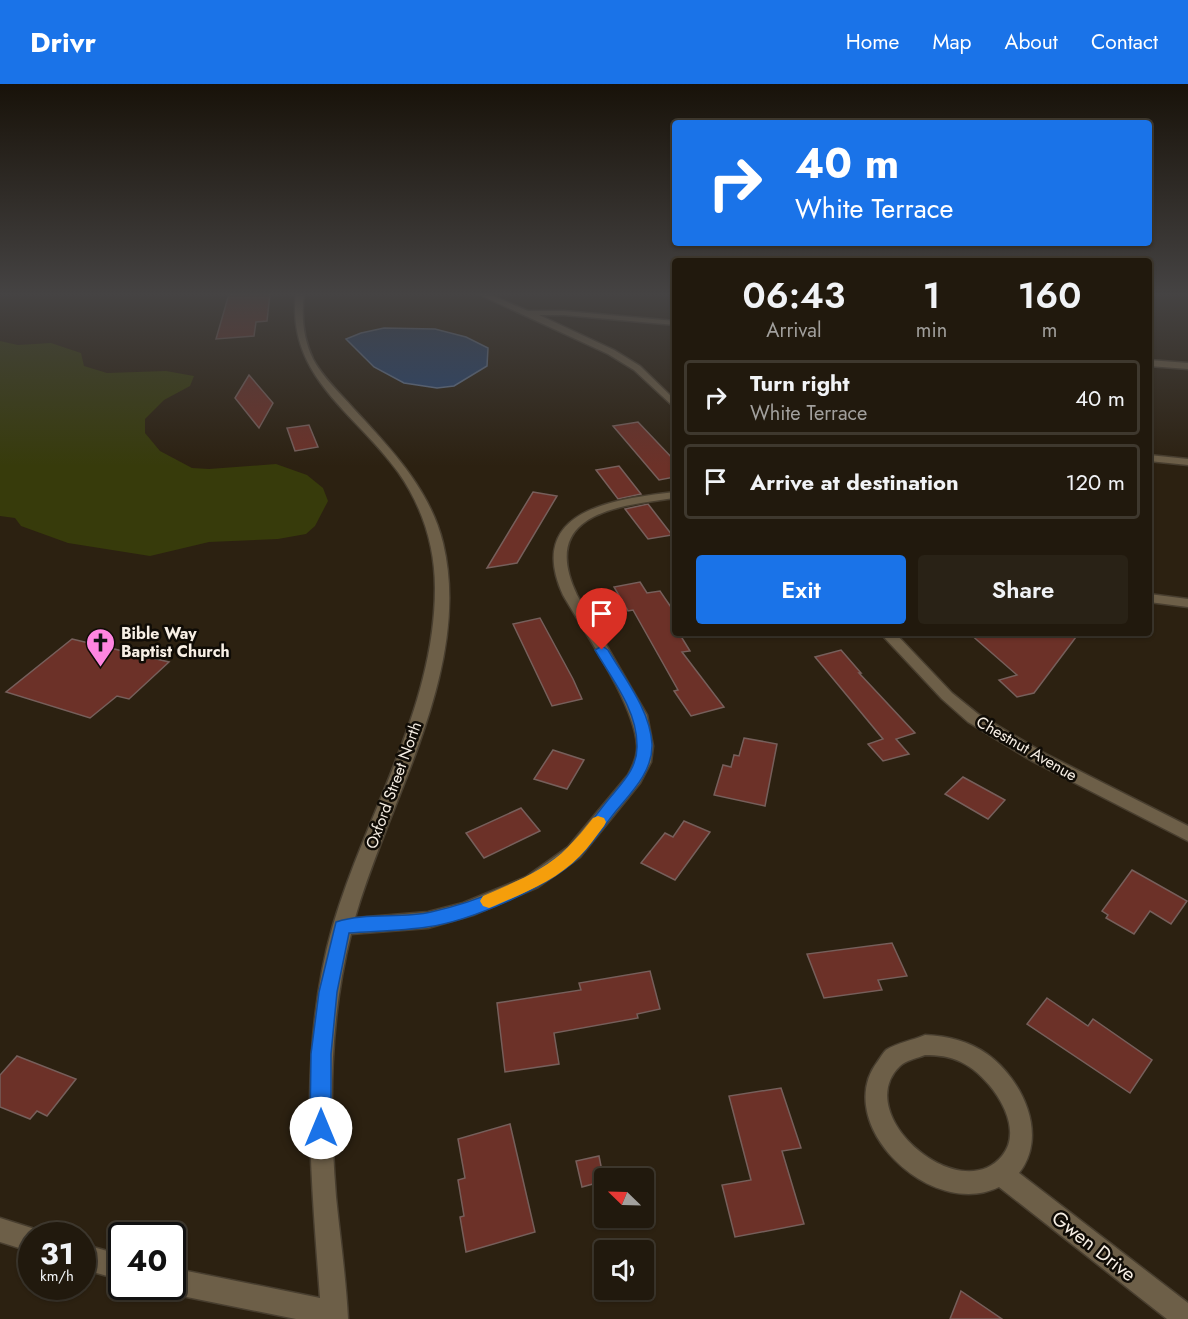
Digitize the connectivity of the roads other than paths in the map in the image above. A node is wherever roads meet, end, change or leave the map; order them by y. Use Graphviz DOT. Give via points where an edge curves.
graph roads {
  1 [pos="303,351"];
  2 [pos="608,351"];
  3 [pos="1152,363"];
  4 [pos="1188,366"];
  5 [pos="672,402"];
  6 [pos="1152,458"];
  7 [pos="1188,462"];
  8 [pos="672,495"];
  9 [pos="1152,598"];
  10 [pos="1188,603"];
  11 [pos="890,636"];
  12 [pos="1188,834"];
  13 [pos="342,927"];
  14 [pos="1000,1173"];
  15 [pos="0,1230"];
  16 [pos="18,1236"];
  17 [pos="186,1284"];
  18 [pos="335,1317"];
  19 [pos="1188,1319"];
  1 -- 13 [label="street, Oxford Street North" via="313,368 411,481 428,513 437,544 443,598 441,630 421,708"];
  2 -- 5 [label="street" via="637,368"];
  3 -- 4 [label="street"];
  6 -- 7 [label="street"];
  8 -- 13 [label="street" via="605,506 586,514 566,536 560,560 570,595 639,716 645,746 643,762 634,779 574,852 532,882 466,910 428,920"];
  9 -- 10 [label="street"];
  11 -- 12 [label="street, Chestnut Avenue" via="973,718 1038,757"];
  13 -- 18 [label="street, Oxford Street North" via="328,992 321,1054 321,1128"];
  14 -- 14 [label="street" via="1011,1165 1017,1153 1021,1126 1012,1098 994,1073 968,1054 939,1045 912,1047 890,1059 878,1080 876,1100 881,1122 898,1149 926,1172 950,1180 974,1182"];
  14 -- 19 [label="street, Gwen Drive"];
  15 -- 16 [label="street"];
  17 -- 18 [label="street"];
}
